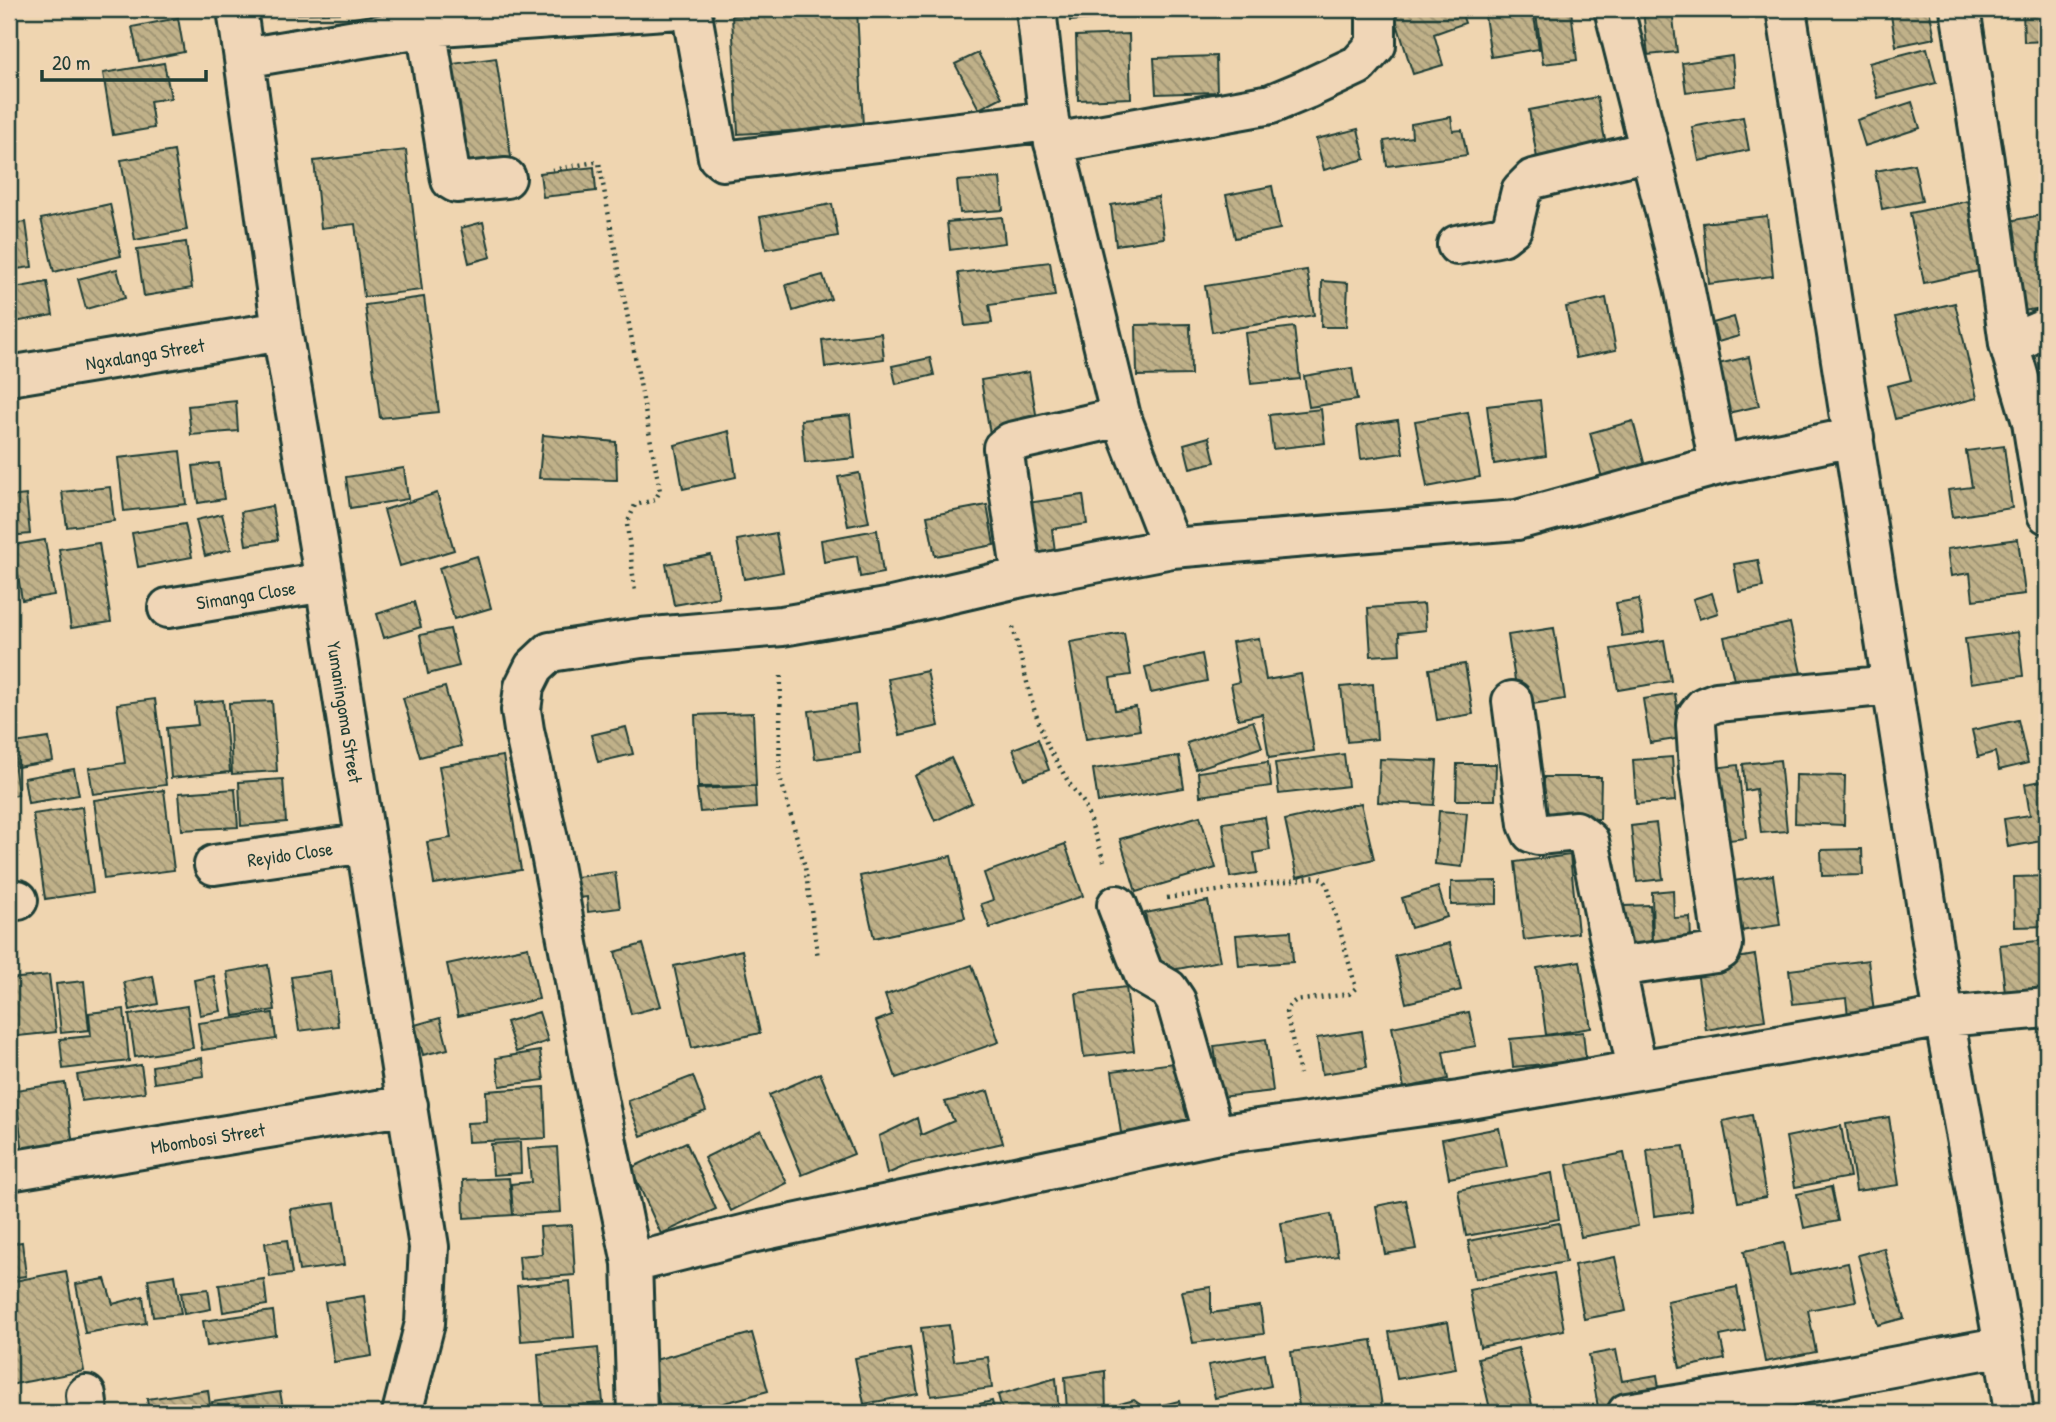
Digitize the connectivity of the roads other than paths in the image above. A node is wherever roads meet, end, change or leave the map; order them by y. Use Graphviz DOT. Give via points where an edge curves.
graph roads {
  1 [pos="236,9"];
  2 [pos="679,9"];
  3 [pos="691,9"];
  4 [pos="1036,9"];
  5 [pos="1376,9"];
  6 [pos="1614,9"];
  7 [pos="1786,9"];
  8 [pos="1960,9"];
  9 [pos="426,27"];
  10 [pos="244,58"];
  11 [pos="1052,132"];
  12 [pos="1649,151"];
  13 [pos="506,178"];
  14 [pos="1457,245"];
  15 [pos="2047,328"];
  16 [pos="282,331"];
  17 [pos="2009,344"];
  18 [pos="9,376"];
  19 [pos="1121,416"];
  20 [pos="1854,437"];
  21 [pos="1719,465"];
  22 [pos="2047,514"];
  23 [pos="1172,548"];
  24 [pos="1011,580"];
  25 [pos="325,582"];
  26 [pos="167,608"];
  27 [pos="1892,685"];
  28 [pos="1512,701"];
  29 [pos="366,843"];
  30 [pos="214,865"];
  31 [pos="1117,905"];
  32 [pos="1616,967"];
  33 [pos="2047,1008"];
  34 [pos="1944,1017"];
  35 [pos="1637,1069"];
  36 [pos="408,1105"];
  37 [pos="1214,1135"];
  38 [pos="9,1171"];
  39 [pos="632,1263"];
  40 [pos="2004,1346"];
  41 [pos="629,1412"];
  42 [pos="402,1413"];
  43 [pos="1627,1413"];
  44 [pos="2014,1413"];
  1 -- 10 [label="street, Yumaningoma Street"];
  2 -- 9 [label="street"];
  3 -- 11 [label="street" via="718,157 723,161"];
  4 -- 11 [label="street"];
  5 -- 11 [label="street" via="1376,45 1358,65 1271,104"];
  6 -- 12 [label="street"];
  7 -- 20 [label="street"];
  8 -- 17 [label="street"];
  9 -- 10 [label="street"];
  9 -- 13 [label="street" via="451,180 456,184"];
  10 -- 16 [label="street, Yumaningoma Street"];
  11 -- 19 [label="street"];
  12 -- 14 [label="street" via="1533,179 1521,191 1512,228 1502,236"];
  12 -- 21 [label="street" via="1684,286"];
  15 -- 17 [label="street"];
  16 -- 18 [label="street, Ngxalanga Street"];
  16 -- 25 [label="street, Yumaningoma Street"];
  17 -- 22 [label="street" via="2032,422"];
  19 -- 23 [label="street"];
  19 -- 24 [label="street" via="1011,442 1003,448"];
  20 -- 21 [label="street"];
  20 -- 27 [label="street"];
  21 -- 23 [label="street" via="1517,520"];
  23 -- 24 [label="street"];
  24 -- 39 [label="street" via="782,626 641,638 550,652 534,667 524,687 524,730"];
  25 -- 26 [label="street, Simanga Close"];
  25 -- 29 [label="street, Yumaningoma Street"];
  27 -- 32 [label="street" via="1704,707 1696,725 1699,769 1721,950"];
  27 -- 34 [label="street"];
  28 -- 32 [label="street" via="1528,824 1538,835 1576,831 1589,841"];
  29 -- 30 [label="street, Reyido Close"];
  29 -- 36 [label="street, Yumaningoma Street"];
  31 -- 37 [label="street" via="1144,975 1168,989 1176,1001"];
  32 -- 35 [label="street"];
  33 -- 34 [label="street"];
  34 -- 35 [label="street"];
  34 -- 40 [label="street"];
  35 -- 37 [label="street" via="1459,1101"];
  36 -- 38 [label="street, Mbombosi Street"];
  36 -- 42 [label="street, Yumaningoma Street" via="429,1247 425,1323"];
  37 -- 39 [label="street" via="751,1233"];
  39 -- 41 [label="street"];
  40 -- 43 [label="street"];
  40 -- 44 [label="street"];
}
